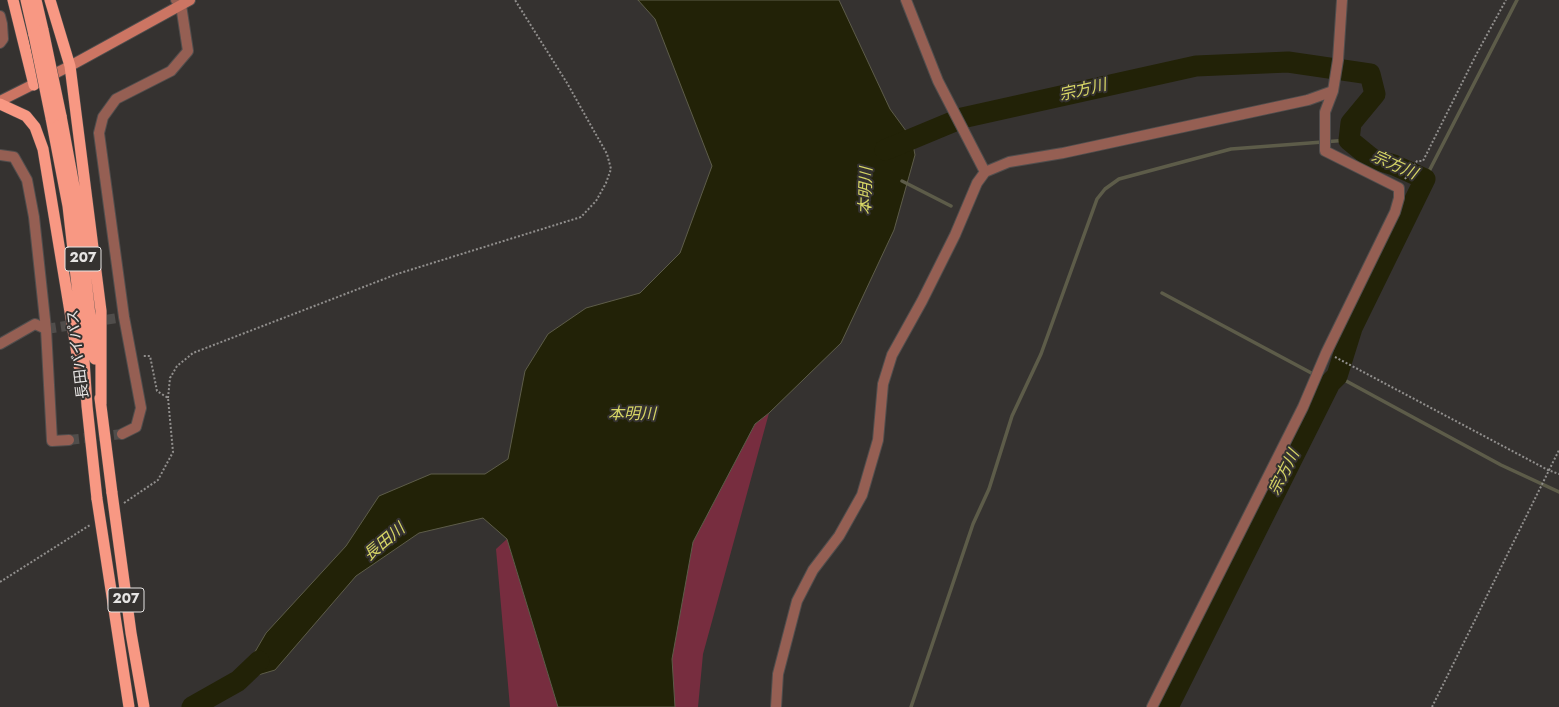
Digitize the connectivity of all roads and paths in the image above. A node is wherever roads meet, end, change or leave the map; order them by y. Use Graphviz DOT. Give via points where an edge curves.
graph roads {
  1 [pos="12,0"];
  2 [pos="26,0"];
  3 [pos="36,0"];
  4 [pos="50,0"];
  5 [pos="190,0"];
  6 [pos="515,0"];
  7 [pos="906,0"];
  8 [pos="1342,0"];
  9 [pos="1506,0"];
  10 [pos="178,2"];
  11 [pos="0,16"];
  12 [pos="39,32"];
  13 [pos="0,43"];
  14 [pos="70,66"];
  15 [pos="34,85"];
  16 [pos="1333,91"];
  17 [pos="0,102"];
  18 [pos="56,117"];
  19 [pos="0,155"];
  20 [pos="985,172"];
  21 [pos="1399,188"];
  22 [pos="46,329"];
  23 [pos="0,344"];
  24 [pos="1326,353"];
  25 [pos="131,355"];
  26 [pos="168,398"];
  27 [pos="100,404"];
  28 [pos="87,406"];
  29 [pos="122,434"];
  30 [pos="69,440"];
  31 [pos="1559,450"];
  32 [pos="1548,470"];
  33 [pos="1559,474"];
  34 [pos="120,505"];
  35 [pos="95,522"];
  36 [pos="0,582"];
  37 [pos="129,707"];
  38 [pos="144,707"];
  39 [pos="776,707"];
  40 [pos="1152,707"];
  41 [pos="1432,707"];
  1 -- 15 [label="highway"];
  2 -- 12 [label="highway, 長田バイパス / 207"];
  3 -- 12 [label="highway, 長田バイパス / 207"];
  4 -- 14 [label="highway"];
  5 -- 10 [label="main road"];
  6 -- 26 [label="path" via="567,83 607,154 611,169 596,201 581,216 397,274 193,353 176,366 170,378"];
  7 -- 20 [label="street" via="938,82"];
  8 -- 16 [label="street"];
  9 -- 21 [label="path" via="1423,161 1417,161"];
  10 -- 14 [label="main road"];
  10 -- 25 [label="street" via="188,51 171,70 116,99 103,117 99,133"];
  11 -- 13 [label="street" via="3,39"];
  12 -- 18 [label="highway, 長田バイパス / 207, bridge"];
  14 -- 15 [label="main road"];
  14 -- 27 [label="highway" via="101,311"];
  15 -- 17 [label="main road"];
  16 -- 20 [label="street" via="1308,100 1063,153 1009,162"];
  16 -- 21 [label="street" via="1325,112 1325,151"];
  17 -- 28 [label="highway" via="26,116 35,127 43,149 74,342"];
  18 -- 27 [label="highway, 長田バイパス / 207" via="77,202"];
  18 -- 28 [label="highway, 長田バイパス / 207" via="82,329"];
  19 -- 22 [label="street" via="14,157 27,180 34,217"];
  20 -- 39 [label="street" via="977,183 956,235 892,355 883,384 878,440 862,495 839,536 813,570 797,602 778,674"];
  21 -- 24 [label="street" via="1395,212"];
  22 -- 23 [label="street" via="35,324"];
  22 -- 30 [label="street" via="52,441"];
  24 -- 32 [label="path"];
  24 -- 40 [label="street" via="1303,407"];
  25 -- 26 [label="path" via="150,356 157,391"];
  25 -- 29 [label="street" via="141,408 136,427"];
  26 -- 34 [label="path" via="173,452 158,480"];
  27 -- 38 [label="highway, 長田バイパス / 207, bridge" via="131,633"];
  28 -- 37 [label="highway, 長田バイパス / 207, bridge" via="97,499"];
  31 -- 32 [label="path"];
  32 -- 33 [label="path"];
  32 -- 41 [label="path"];
  35 -- 36 [label="path"];
}
